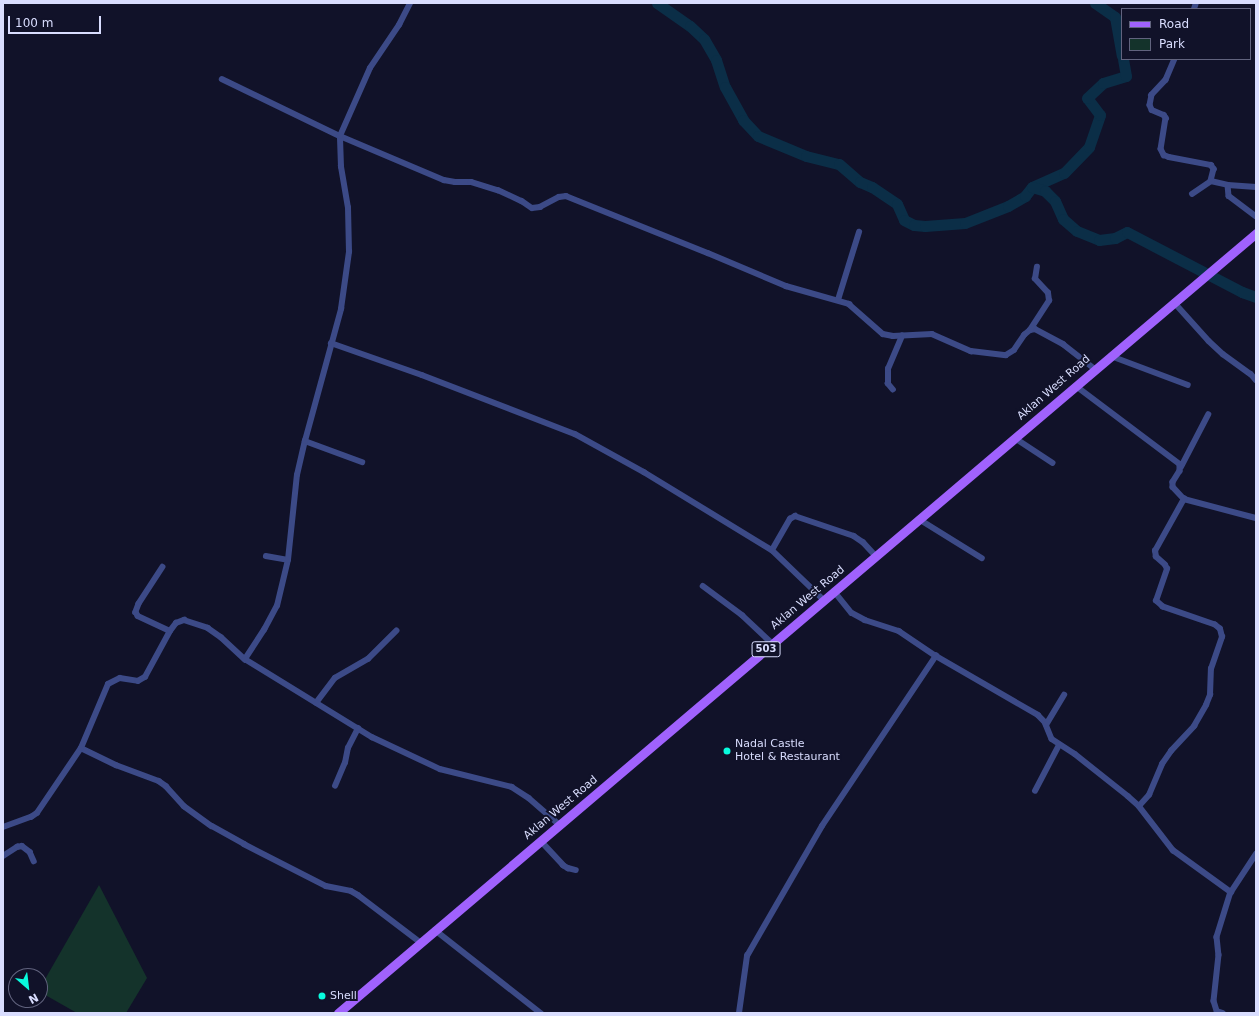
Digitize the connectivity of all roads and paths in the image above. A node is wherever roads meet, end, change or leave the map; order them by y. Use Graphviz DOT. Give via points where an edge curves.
graph roads {
  1 [pos="410,3"];
  2 [pos="1175,60"];
  3 [pos="222,79"];
  4 [pos="340,136"];
  5 [pos="1211,181"];
  6 [pos="1228,185"];
  7 [pos="1256,187"];
  8 [pos="1192,194"];
  9 [pos="1256,216"];
  10 [pos="859,232"];
  11 [pos="1256,233"];
  12 [pos="1037,267"];
  13 [pos="838,300"];
  14 [pos="1174,302"];
  15 [pos="1030,330"];
  16 [pos="902,336"];
  17 [pos="331,343"];
  18 [pos="1111,356"];
  19 [pos="1095,369"];
  20 [pos="1256,380"];
  21 [pos="1188,385"];
  22 [pos="1076,386"];
  23 [pos="893,390"];
  24 [pos="1208,415"];
  25 [pos="1015,438"];
  26 [pos="305,441"];
  27 [pos="362,462"];
  28 [pos="1053,463"];
  29 [pos="1181,467"];
  30 [pos="1184,499"];
  31 [pos="1256,518"];
  32 [pos="919,519"];
  33 [pos="772,550"];
  34 [pos="266,556"];
  35 [pos="876,556"];
  36 [pos="982,558"];
  37 [pos="288,560"];
  38 [pos="163,567"];
  39 [pos="704,586"];
  40 [pos="834,591"];
  41 [pos="824,600"];
  42 [pos="170,631"];
  43 [pos="396,631"];
  44 [pos="773,644"];
  45 [pos="936,656"];
  46 [pos="245,659"];
  47 [pos="1064,695"];
  48 [pos="316,702"];
  49 [pos="1046,725"];
  50 [pos="358,728"];
  51 [pos="1060,745"];
  52 [pos="81,748"];
  53 [pos="335,786"];
  54 [pos="1035,791"];
  55 [pos="1140,806"];
  56 [pos="560,825"];
  57 [pos="3,827"];
  58 [pos="541,841"];
  59 [pos="1256,854"];
  60 [pos="3,856"];
  61 [pos="34,861"];
  62 [pos="576,870"];
  63 [pos="1231,892"];
  64 [pos="435,930"];
  65 [pos="420,942"];
  66 [pos="338,1013"];
  67 [pos="541,1013"];
  68 [pos="740,1013"];
  69 [pos="1223,1013"];
  1 -- 4 [label="street" via="399,26 370,68"];
  2 -- 5 [label="street" via="1166,80 1152,95 1150,105 1152,110 1166,118 1161,149 1164,155 1170,157 1212,165 1214,169"];
  3 -- 4 [label="street"];
  4 -- 13 [label="street" via="444,180 471,182 498,190 532,208 566,196 786,286"];
  4 -- 17 [label="street" via="341,167 348,208 349,252 341,308"];
  5 -- 6 [label="street"];
  5 -- 8 [label="street"];
  6 -- 7 [label="street"];
  6 -- 9 [label="street" via="1229,196"];
  10 -- 13 [label="street"];
  11 -- 14 [label="main road, Aklan West Road / 503"];
  12 -- 15 [label="street" via="1035,279 1048,293 1050,301"];
  13 -- 16 [label="street" via="849,304 883,334"];
  14 -- 18 [label="main road, Aklan West Road / 503"];
  14 -- 20 [label="street" via="1209,341"];
  15 -- 16 [label="street" via="1014,350 1006,355 971,351 932,334"];
  15 -- 19 [label="street" via="1043,332 1063,344"];
  16 -- 23 [label="street" via="888,369 888,384"];
  17 -- 26 [label="street"];
  17 -- 33 [label="street" via="575,434 651,476"];
  18 -- 19 [label="main road, Aklan West Road / 503"];
  18 -- 21 [label="street"];
  19 -- 22 [label="main road, Aklan West Road / 503"];
  22 -- 25 [label="main road, Aklan West Road / 503"];
  22 -- 29 [label="street" via="1169,455"];
  24 -- 29 [label="street"];
  25 -- 28 [label="street"];
  25 -- 32 [label="main road, Aklan West Road / 503"];
  26 -- 27 [label="street"];
  26 -- 37 [label="street" via="297,475"];
  29 -- 30 [label="street" via="1173,487"];
  30 -- 31 [label="street"];
  30 -- 55 [label="street" via="1155,552 1156,557 1167,569 1156,601 1163,607 1215,625 1220,629 1222,637 1211,669 1211,691 1206,705 1194,726 1162,764 1149,795"];
  32 -- 35 [label="main road, Aklan West Road / 503"];
  32 -- 36 [label="street"];
  33 -- 35 [label="street" via="790,519 795,516 854,536"];
  33 -- 41 [label="street"];
  34 -- 37 [label="street"];
  35 -- 40 [label="main road, Aklan West Road / 503"];
  37 -- 46 [label="street" via="277,606"];
  38 -- 42 [label="street" via="136,612 138,616"];
  39 -- 44 [label="street" via="742,615"];
  40 -- 41 [label="main road, Aklan West Road / 503"];
  40 -- 45 [label="street" via="852,613 899,631"];
  41 -- 44 [label="main road, Aklan West Road / 503"];
  42 -- 46 [label="street" via="176,623 184,620 202,626 221,637"];
  42 -- 52 [label="street" via="150,672 145,677 138,680 120,678 108,684"];
  43 -- 48 [label="street" via="368,659 335,678"];
  44 -- 56 [label="main road, Aklan West Road / 503"];
  45 -- 49 [label="street" via="1038,715"];
  45 -- 68 [label="street" via="822,826 747,956"];
  46 -- 48 [label="street"];
  47 -- 49 [label="street"];
  48 -- 50 [label="street"];
  49 -- 51 [label="street" via="1049,734"];
  50 -- 53 [label="street"];
  50 -- 56 [label="street" via="440,769 512,787"];
  51 -- 54 [label="street"];
  51 -- 55 [label="street" via="1081,758"];
  52 -- 57 [label="street" via="37,813 31,818"];
  52 -- 65 [label="street" via="166,786 184,806 244,844 326,886 358,895"];
  55 -- 63 [label="street" via="1173,850"];
  56 -- 58 [label="main road, Aklan West Road / 503"];
  58 -- 62 [label="street" via="563,865"];
  58 -- 64 [label="main road, Aklan West Road / 503"];
  59 -- 63 [label="street"];
  60 -- 61 [label="street" via="22,846 30,852"];
  63 -- 69 [label="street" via="1217,937 1219,955 1214,1001 1217,1011"];
  64 -- 65 [label="main road, Aklan West Road / 503"];
  64 -- 67 [label="street"];
  65 -- 66 [label="main road, Aklan West Road / 503"];
}
